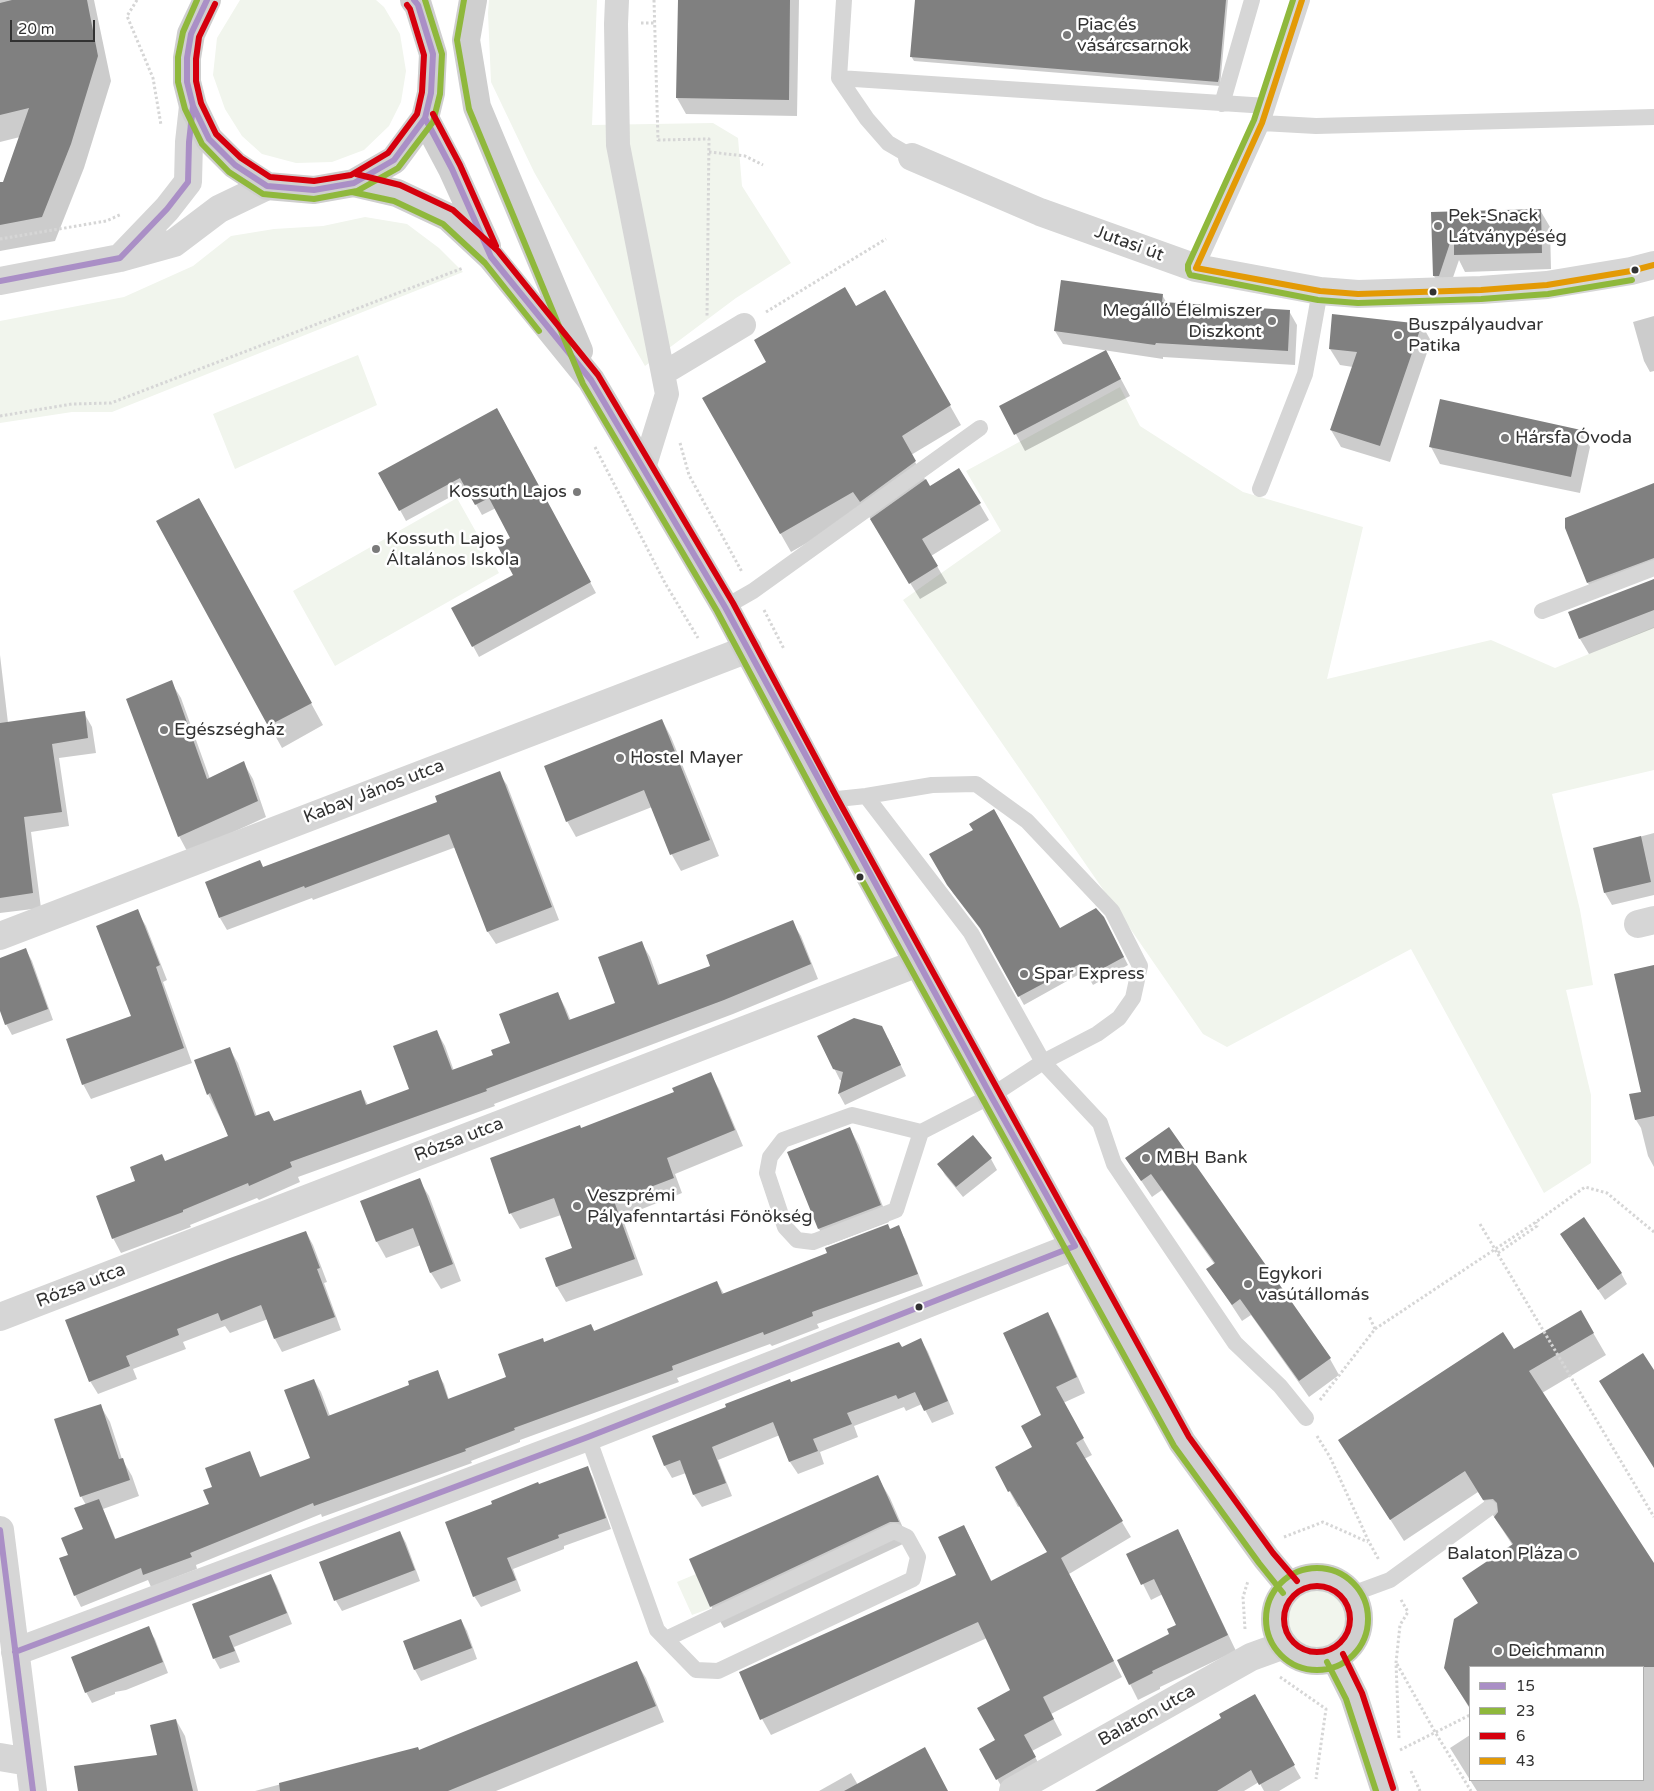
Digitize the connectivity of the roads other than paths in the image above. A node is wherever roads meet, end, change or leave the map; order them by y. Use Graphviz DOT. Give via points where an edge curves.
graph roads {
  1 [pos="207,0"];
  2 [pos="473,0"];
  3 [pos="617,0"];
  4 [pos="844,0"];
  5 [pos="1252,0"];
  6 [pos="1302,0"];
  7 [pos="417,2"];
  8 [pos="839,78"];
  9 [pos="1222,104"];
  10 [pos="193,106"];
  11 [pos="1266,106"];
  12 [pos="1654,117"];
  13 [pos="425,118"];
  14 [pos="1262,123"];
  15 [pos="912,157"];
  16 [pos="354,183"];
  17 [pos="268,186"];
  18 [pos="491,257"];
  19 [pos="120,258"];
  20 [pos="1654,265"];
  21 [pos="1196,268"];
  22 [pos="0,281"];
  23 [pos="1320,291"];
  24 [pos="744,325"];
  25 [pos="664,374"];
  26 [pos="591,380"];
  27 [pos="980,428"];
  28 [pos="644,468"];
  29 [pos="1260,489"];
  30 [pos="1654,568"];
  31 [pos="725,607"];
  32 [pos="1542,611"];
  33 [pos="748,649"];
  34 [pos="866,796"];
  35 [pos="828,800"];
  36 [pos="0,936"];
  37 [pos="918,963"];
  38 [pos="1043,1062"];
  39 [pos="991,1096"];
  40 [pos="921,1132"];
  41 [pos="1075,1246"];
  42 [pos="0,1317"];
  43 [pos="1306,1418"];
  44 [pos="588,1437"];
  45 [pos="1489,1508"];
  46 [pos="0,1530"];
  47 [pos="1290,1587"];
  48 [pos="1352,1594"];
  49 [pos="666,1638"];
  50 [pos="1284,1645"];
  51 [pos="15,1652"];
  52 [pos="1335,1658"];
  53 [pos="0,1757"];
  54 [pos="29,1762"];
  55 [pos="33,1791"];
  56 [pos="1013,1791"];
  57 [pos="1385,1791"];
  1 -- 10 [label="main road" via="191,34 187,58 187,82"];
  2 -- 26 [label="main road" via="466,40 477,107"];
  3 -- 25 [label="street" via="618,145"];
  4 -- 8 [label="lane"];
  5 -- 9 [label="lane"];
  6 -- 11 [label="lane"];
  7 -- 13 [label="main road" via="433,54 431,92"];
  8 -- 9 [label="lane"];
  8 -- 15 [label="lane" via="888,143"];
  9 -- 11 [label="lane"];
  10 -- 17 [label="main road" via="209,139 235,165"];
  10 -- 19 [label="street" via="188,182"];
  11 -- 14 [label="lane"];
  12 -- 14 [label="lane" via="1316,126"];
  13 -- 16 [label="main road" via="394,160"];
  13 -- 18 [label="main road" via="452,169"];
  14 -- 21 [label="lane"];
  15 -- 21 [label="street, Jutasi út" via="1040,212"];
  16 -- 17 [label="main road" via="314,190"];
  16 -- 18 [label="main road" via="397,193 448,217"];
  17 -- 19 [label="street" via="219,210 174,243"];
  18 -- 26 [label="main road"];
  19 -- 22 [label="street"];
  20 -- 23 [label="street, Jutasi út" via="1547,285 1358,294"];
  21 -- 23 [label="street, Jutasi út"];
  23 -- 29 [label="lane" via="1305,374"];
  24 -- 25 [label="street"];
  25 -- 28 [label="street" via="667,394"];
  26 -- 28 [label="main road"];
  27 -- 31 [label="lane"];
  28 -- 31 [label="main road"];
  30 -- 32 [label="lane"];
  31 -- 33 [label="main road"];
  33 -- 35 [label="main road"];
  33 -- 36 [label="street, Kabay János utca"];
  34 -- 35 [label="lane"];
  34 -- 38 [label="lane" via="971,933"];
  34 -- 38 [label="lane" via="932,785 976,784 1027,821 1112,911 1140,966 1133,998 1119,1018 1097,1034"];
  35 -- 37 [label="main road"];
  37 -- 39 [label="main road"];
  37 -- 42 [label="street, Rózsa utca"];
  38 -- 39 [label="lane"];
  38 -- 43 [label="lane" via="1100,1123 1114,1164 1235,1343 1280,1386"];
  39 -- 40 [label="lane"];
  39 -- 41 [label="main road"];
  40 -- 40 [label="lane" via="896,1210 812,1242 797,1240 785,1227 768,1173 770,1157 783,1140 852,1115"];
  41 -- 44 [label="street"];
  41 -- 47 [label="main road" via="1182,1442"];
  44 -- 49 [label="lane" via="657,1630"];
  44 -- 51 [label="street"];
  45 -- 48 [label="lane" via="1390,1580"];
  46 -- 51 [label="street"];
  47 -- 48 [label="main road" via="1305,1578 1322,1577 1339,1583"];
  47 -- 50 [label="main road" via="1276,1608 1275,1621"];
  48 -- 52 [label="main road" via="1358,1608 1356,1638"];
  49 -- 49 [label="lane" via="696,1670 718,1670 913,1579 918,1556 907,1537 894,1531"];
  50 -- 52 [label="main road" via="1307,1660"];
  50 -- 56 [label="street, Balaton utca" via="1251,1657"];
  51 -- 54 [label="street"];
  52 -- 57 [label="main road" via="1354,1696"];
  53 -- 54 [label="street"];
  54 -- 55 [label="street"];
}
